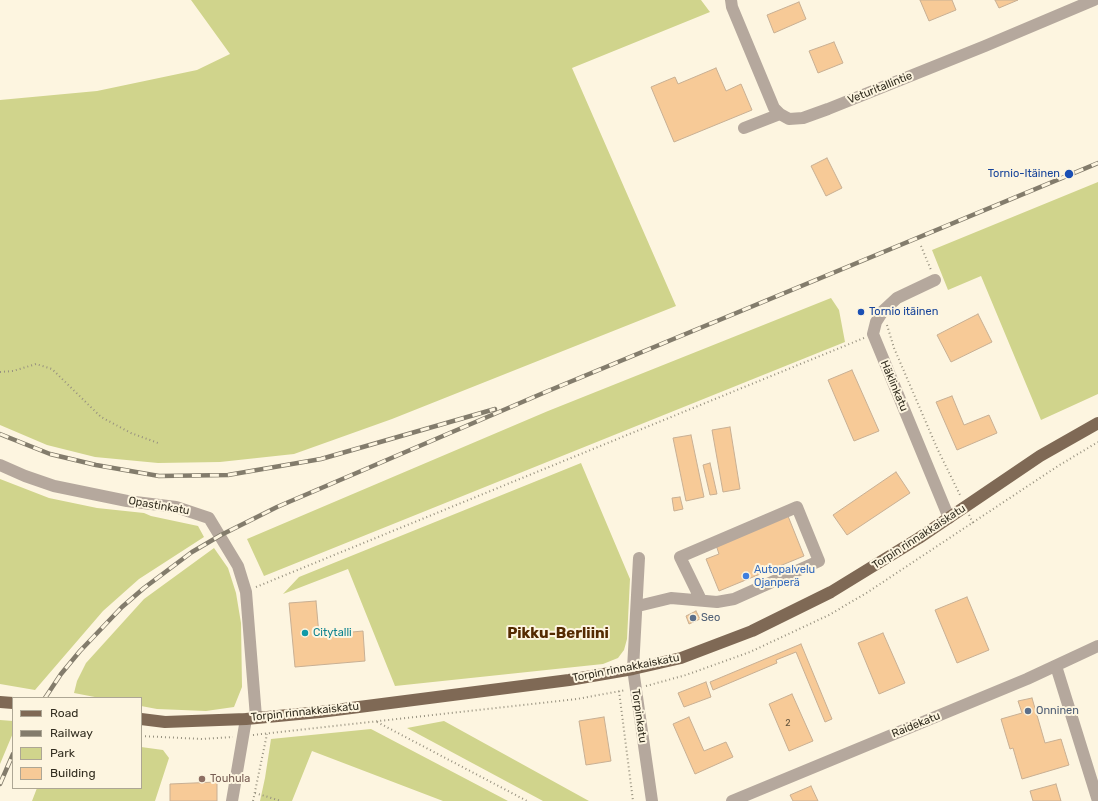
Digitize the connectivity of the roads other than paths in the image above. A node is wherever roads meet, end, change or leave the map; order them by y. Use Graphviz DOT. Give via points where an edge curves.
graph roads {
  1 [pos="731,0"];
  2 [pos="1094,0"];
  3 [pos="780,114"];
  4 [pos="744,128"];
  5 [pos="935,280"];
  6 [pos="1098,423"];
  7 [pos="0,465"];
  8 [pos="949,518"];
  9 [pos="639,558"];
  10 [pos="700,600"];
  11 [pos="638,606"];
  12 [pos="1098,646"];
  13 [pos="1056,666"];
  14 [pos="633,669"];
  15 [pos="0,702"];
  16 [pos="12,703"];
  17 [pos="251,718"];
  18 [pos="142,719"];
  19 [pos="232,801"];
  20 [pos="652,801"];
  21 [pos="732,801"];
  22 [pos="1098,801"];
  1 -- 3 [label="street" via="774,108"];
  2 -- 3 [label="street, Veturitallintie" via="828,109 803,118 789,119"];
  3 -- 4 [label="street"];
  5 -- 8 [label="street, Häklinkatu" via="897,298 883,311 876,322 873,334"];
  6 -- 8 [label="main road, Torpin rinnakkaiskatu" via="1040,456"];
  7 -- 17 [label="street, Opastinkatu" via="54,486 127,501 176,507 210,518 238,566 246,592"];
  8 -- 14 [label="main road, Torpin rinnakkaiskatu" via="861,574 797,610 711,648"];
  9 -- 11 [label="street, Torpinkatu"];
  10 -- 10 [label="street" via="680,557 797,507 819,560 734,599 717,602"];
  10 -- 11 [label="street" via="671,598"];
  11 -- 14 [label="street, Torpinkatu"];
  12 -- 13 [label="street, Raidekatu"];
  13 -- 21 [label="street, Raidekatu"];
  13 -- 22 [label="street"];
  14 -- 17 [label="main road, Torpin rinnakkaiskatu" via="569,680 328,711"];
  14 -- 20 [label="street, Torpinkatu"];
  15 -- 16 [label="main road"];
  17 -- 18 [label="main road, Torpin rinnakkaiskatu" via="165,722"];
  17 -- 19 [label="street, Opastinkatu"];
}
